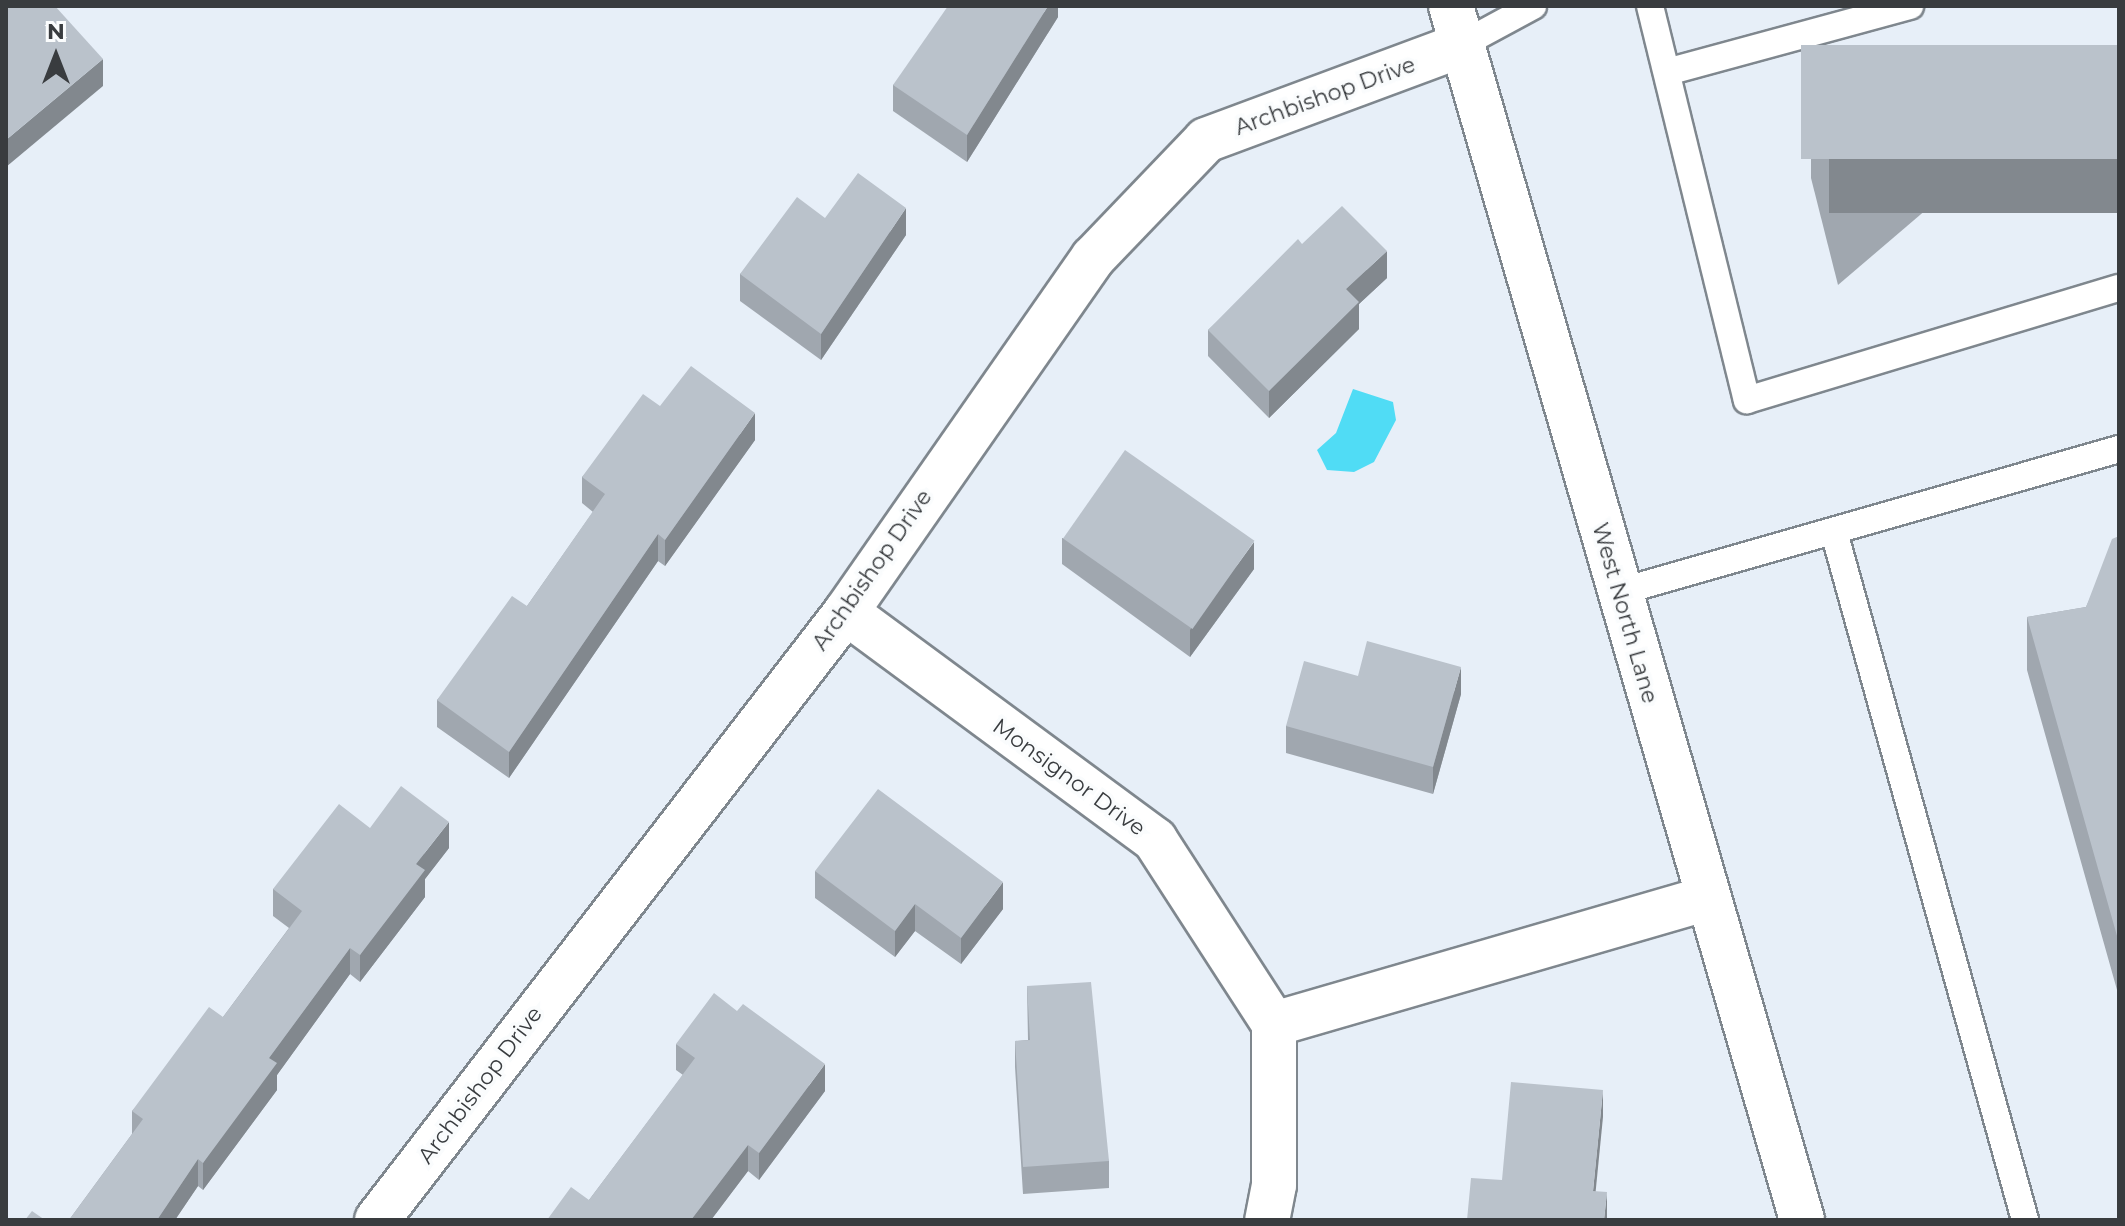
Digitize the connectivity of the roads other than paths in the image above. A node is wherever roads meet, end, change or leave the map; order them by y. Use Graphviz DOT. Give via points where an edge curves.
graph roads {
  1 [pos="1533,6"];
  2 [pos="1650,6"];
  3 [pos="1910,6"];
  4 [pos="1456,25"];
  5 [pos="1667,72"];
  6 [pos="2119,288"];
  7 [pos="2119,449"];
  8 [pos="1834,532"];
  9 [pos="1619,592"];
  10 [pos="846,612"];
  11 [pos="1707,898"];
  12 [pos="1274,1024"];
  13 [pos="377,1220"];
  14 [pos="1267,1220"];
  15 [pos="1802,1220"];
  16 [pos="2025,1220"];
  1 -- 4 [label="lane"];
  2 -- 5 [label="lane"];
  3 -- 5 [label="lane"];
  4 -- 9 [label="street, West North Lane"];
  4 -- 10 [label="street, Archbishop Drive" via="1206,140 1093,258"];
  5 -- 6 [label="lane" via="1747,400"];
  7 -- 8 [label="lane"];
  8 -- 9 [label="lane"];
  8 -- 16 [label="lane"];
  9 -- 11 [label="street, West North Lane"];
  10 -- 12 [label="street, Monsignor Drive" via="1155,840"];
  10 -- 13 [label="street, Archbishop Drive"];
  11 -- 12 [label="street"];
  11 -- 15 [label="street, West North Lane"];
  12 -- 14 [label="street" via="1274,1185"];
}
